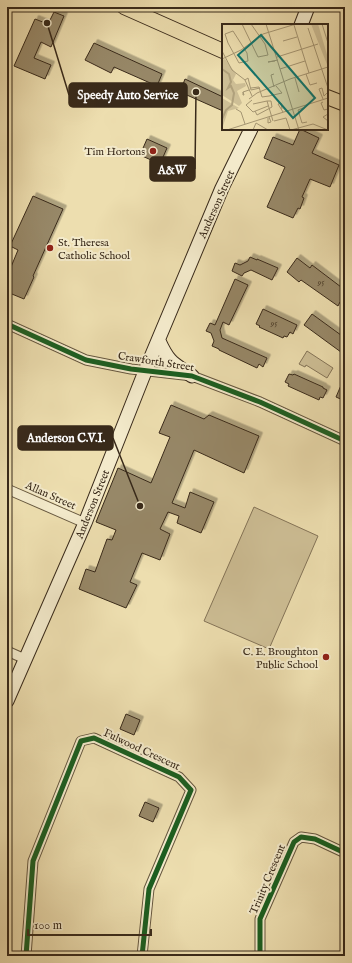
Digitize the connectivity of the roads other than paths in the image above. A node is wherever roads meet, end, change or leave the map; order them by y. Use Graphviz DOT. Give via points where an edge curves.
graph roads {
  1 [pos="124,7"];
  2 [pos="308,7"];
  3 [pos="301,24"];
  4 [pos="222,51"];
  5 [pos="328,97"];
  6 [pos="345,104"];
  7 [pos="251,130"];
  8 [pos="7,324"];
  9 [pos="159,341"];
  10 [pos="146,370"];
  11 [pos="192,376"];
  12 [pos="345,441"];
  13 [pos="7,489"];
  14 [pos="85,523"];
  15 [pos="7,650"];
  16 [pos="25,658"];
  17 [pos="7,701"];
  18 [pos="345,853"];
  19 [pos="26,956"];
  20 [pos="142,956"];
  21 [pos="260,956"];
  1 -- 4 [label="main road"];
  2 -- 3 [label="main road"];
  5 -- 6 [label="main road"];
  7 -- 9 [label="main road, Anderson Street" via="222,188"];
  8 -- 10 [label="street, Crawforth Street" via="86,360"];
  9 -- 10 [label="main road, Anderson Street"];
  9 -- 11 [label="main road" via="165,356"];
  10 -- 11 [label="street, Crawforth Street"];
  10 -- 14 [label="main road, Anderson Street"];
  11 -- 12 [label="street, Crawforth Street" via="260,402"];
  13 -- 14 [label="street, Allan Street"];
  14 -- 16 [label="main road, Anderson Street"];
  15 -- 16 [label="street"];
  16 -- 17 [label="main road, Anderson Street"];
  18 -- 21 [label="street, Trinity Crescent" via="314,839 301,837 294,842 260,919"];
  19 -- 20 [label="street, Fulwood Crescent" via="34,861 81,741 94,738 179,777 191,790 149,889"];
}
